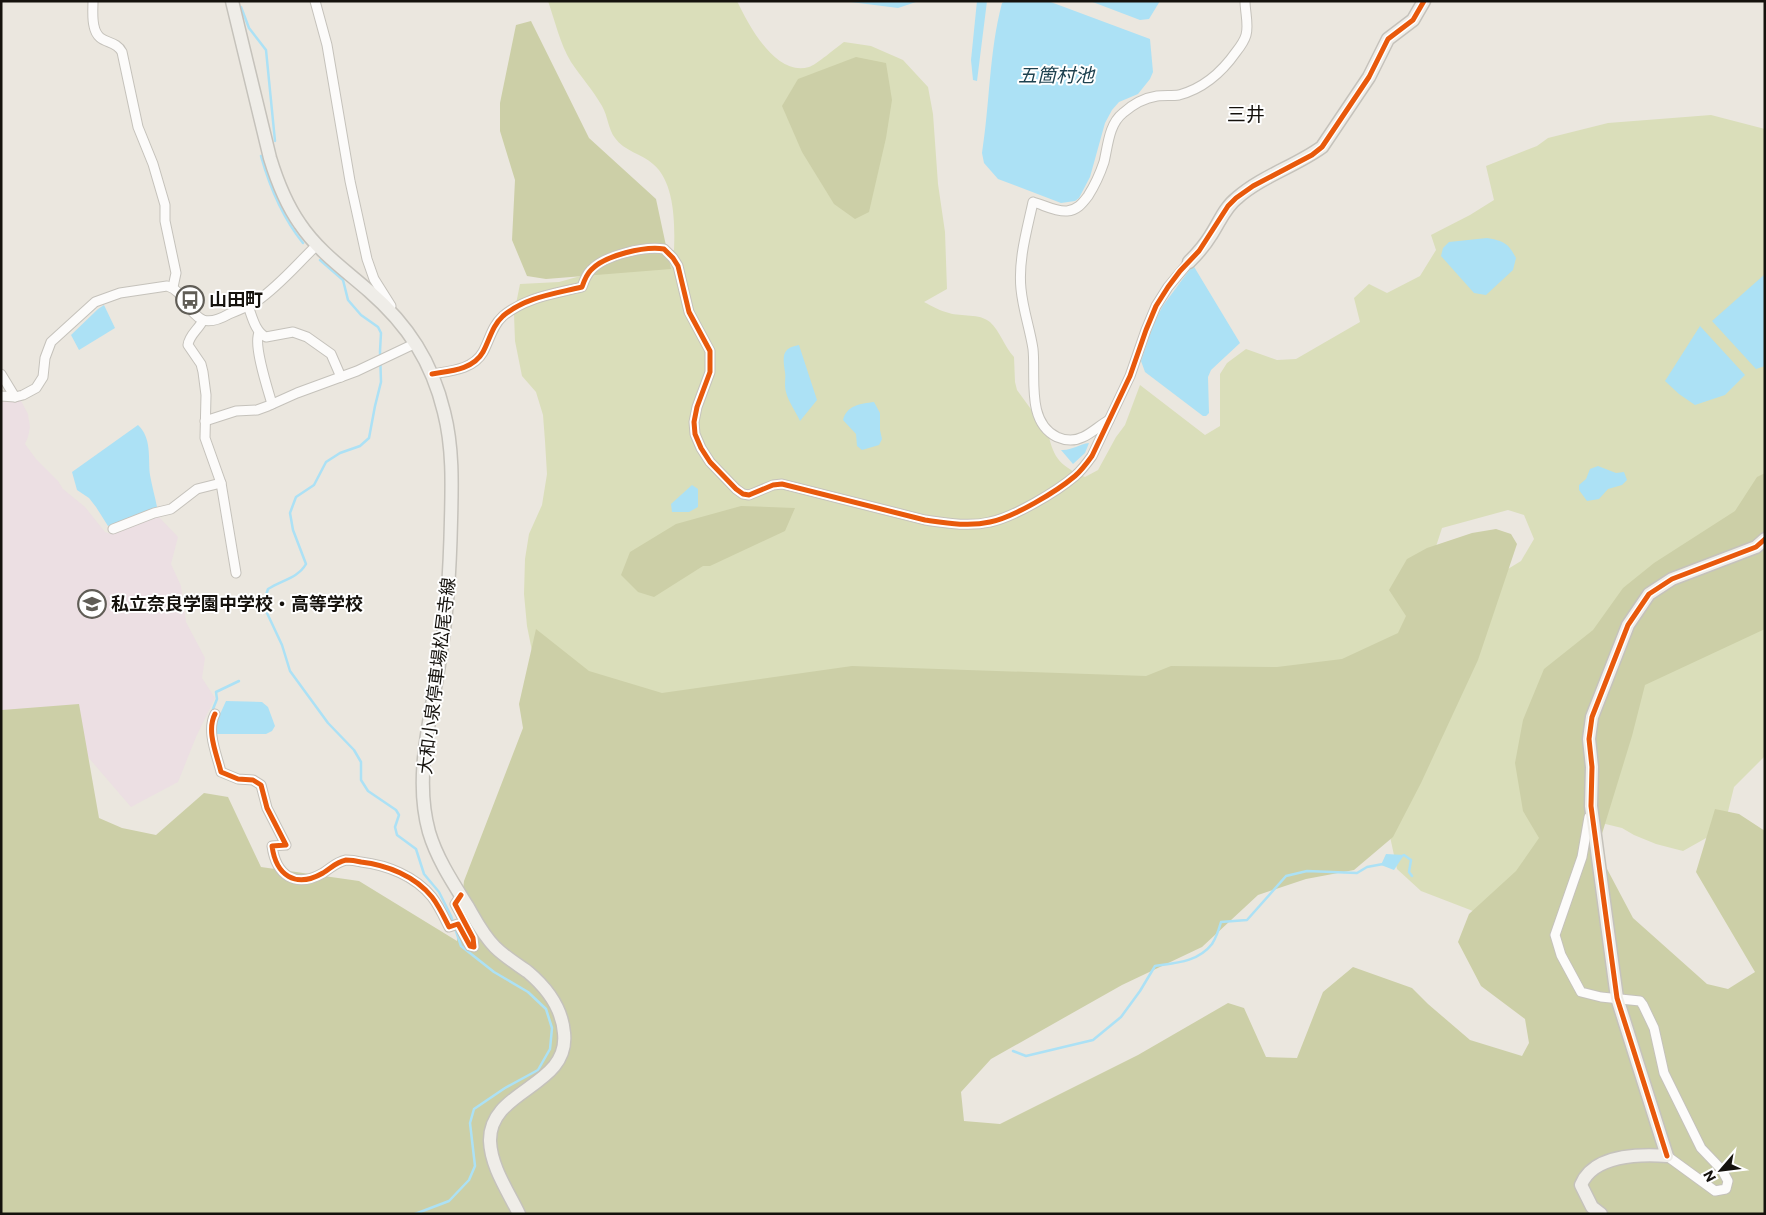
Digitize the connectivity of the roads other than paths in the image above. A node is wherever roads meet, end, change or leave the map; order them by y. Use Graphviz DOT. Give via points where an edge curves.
graph roads {
  1 [pos="92,1"];
  2 [pos="232,1"];
  3 [pos="315,1"];
  4 [pos="1245,1"];
  5 [pos="1424,1"];
  6 [pos="317,245"];
  7 [pos="1189,262"];
  8 [pos="173,287"];
  9 [pos="248,306"];
  10 [pos="203,320"];
  11 [pos="400,322"];
  12 [pos="259,333"];
  13 [pos="416,343"];
  14 [pos="1,374"];
  15 [pos="432,374"];
  16 [pos="341,377"];
  17 [pos="1,396"];
  18 [pos="15,397"];
  19 [pos="272,404"];
  20 [pos="1109,420"];
  21 [pos="205,421"];
  22 [pos="221,483"];
  23 [pos="113,529"];
  24 [pos="1765,539"];
  25 [pos="236,573"];
  26 [pos="215,714"];
  27 [pos="1591,806"];
  28 [pos="461,895"];
  29 [pos="1617,998"];
  30 [pos="1666,1156"];
  31 [pos="518,1214"];
  32 [pos="1602,1214"];
  1 -- 8 [label="street" via="96,33 102,40 117,45 122,52 138,127 165,205 165,221 176,273"];
  2 -- 6 [label="main road, 大和小泉停車場松尾寺線" via="274,172 290,209"];
  3 -- 11 [label="street" via="327,45 367,259 374,279"];
  4 -- 20 [label="street" via="1246,35 1224,69 1208,82 1180,94 1148,98 1130,106 1120,115 1114,123 1094,187 1075,209 1060,211 1034,202 1023,247 1021,288 1033,348 1037,411 1052,435 1062,440 1084,437"];
  5 -- 7 [label="main road" via="1413,20 1388,39 1369,76 1322,147 1236,198"];
  6 -- 9 [label="street" via="264,296"];
  6 -- 11 [label="main road, 大和小泉停車場松尾寺線"];
  7 -- 20 [label="street" via="1156,306 1130,376"];
  8 -- 10 [label="street" via="194,314"];
  8 -- 18 [label="street" via="120,292 96,302 52,342 40,383 30,392"];
  9 -- 10 [label="street" via="222,318"];
  9 -- 12 [label="street"];
  10 -- 21 [label="street" via="188,345 203,372"];
  11 -- 13 [label="main road, 大和小泉停車場松尾寺線"];
  12 -- 16 [label="street" via="266,337 292,332 306,337 330,354"];
  12 -- 19 [label="street" via="258,348"];
  13 -- 15 [label="main road, 大和小泉停車場松尾寺線"];
  13 -- 16 [label="street"];
  14 -- 18 [label="street"];
  15 -- 20 [label="street" via="461,368 477,360 494,326 523,303 582,287 590,270 599,263 633,251 656,248 664,249 673,258 681,276 689,312 710,351 710,372 697,407 695,434 710,462 743,494 782,484 925,520 969,524 992,522 1051,493 1076,476 1092,456"];
  15 -- 28 [label="main road, 大和小泉停車場松尾寺線" via="449,432 451,572 425,750 423,799 433,841"];
  16 -- 19 [label="street"];
  17 -- 18 [label="street"];
  19 -- 21 [label="street"];
  21 -- 22 [label="street" via="205,438"];
  22 -- 23 [label="street" via="197,489 175,508"];
  22 -- 25 [label="street"];
  24 -- 27 [label="main road" via="1756,547 1672,579 1649,594 1628,625 1592,718 1589,739"];
  26 -- 28 [label="street" via="212,735 221,772 261,785 267,808 286,845 272,846 274,859 283,874 305,879 346,860 388,867 412,879 432,897 474,947 473,938 455,904"];
  27 -- 29 [label="main road"];
  27 -- 29 [label="street" via="1582,857 1555,935 1561,955 1581,992"];
  28 -- 31 [label="main road, 大和小泉停車場松尾寺線" via="494,946 545,988 556,1005 564,1028 563,1050 552,1070 514,1097 494,1122 490,1139 492,1156"];
  29 -- 30 [label="main road"];
  29 -- 30 [label="street" via="1640,1001 1643,1005 1654,1028 1664,1073 1701,1148 1722,1170 1728,1182 1726,1189 1714,1191"];
  30 -- 32 [label="main road" via="1641,1154 1617,1158 1585,1176 1581,1185 1592,1206"];
}
